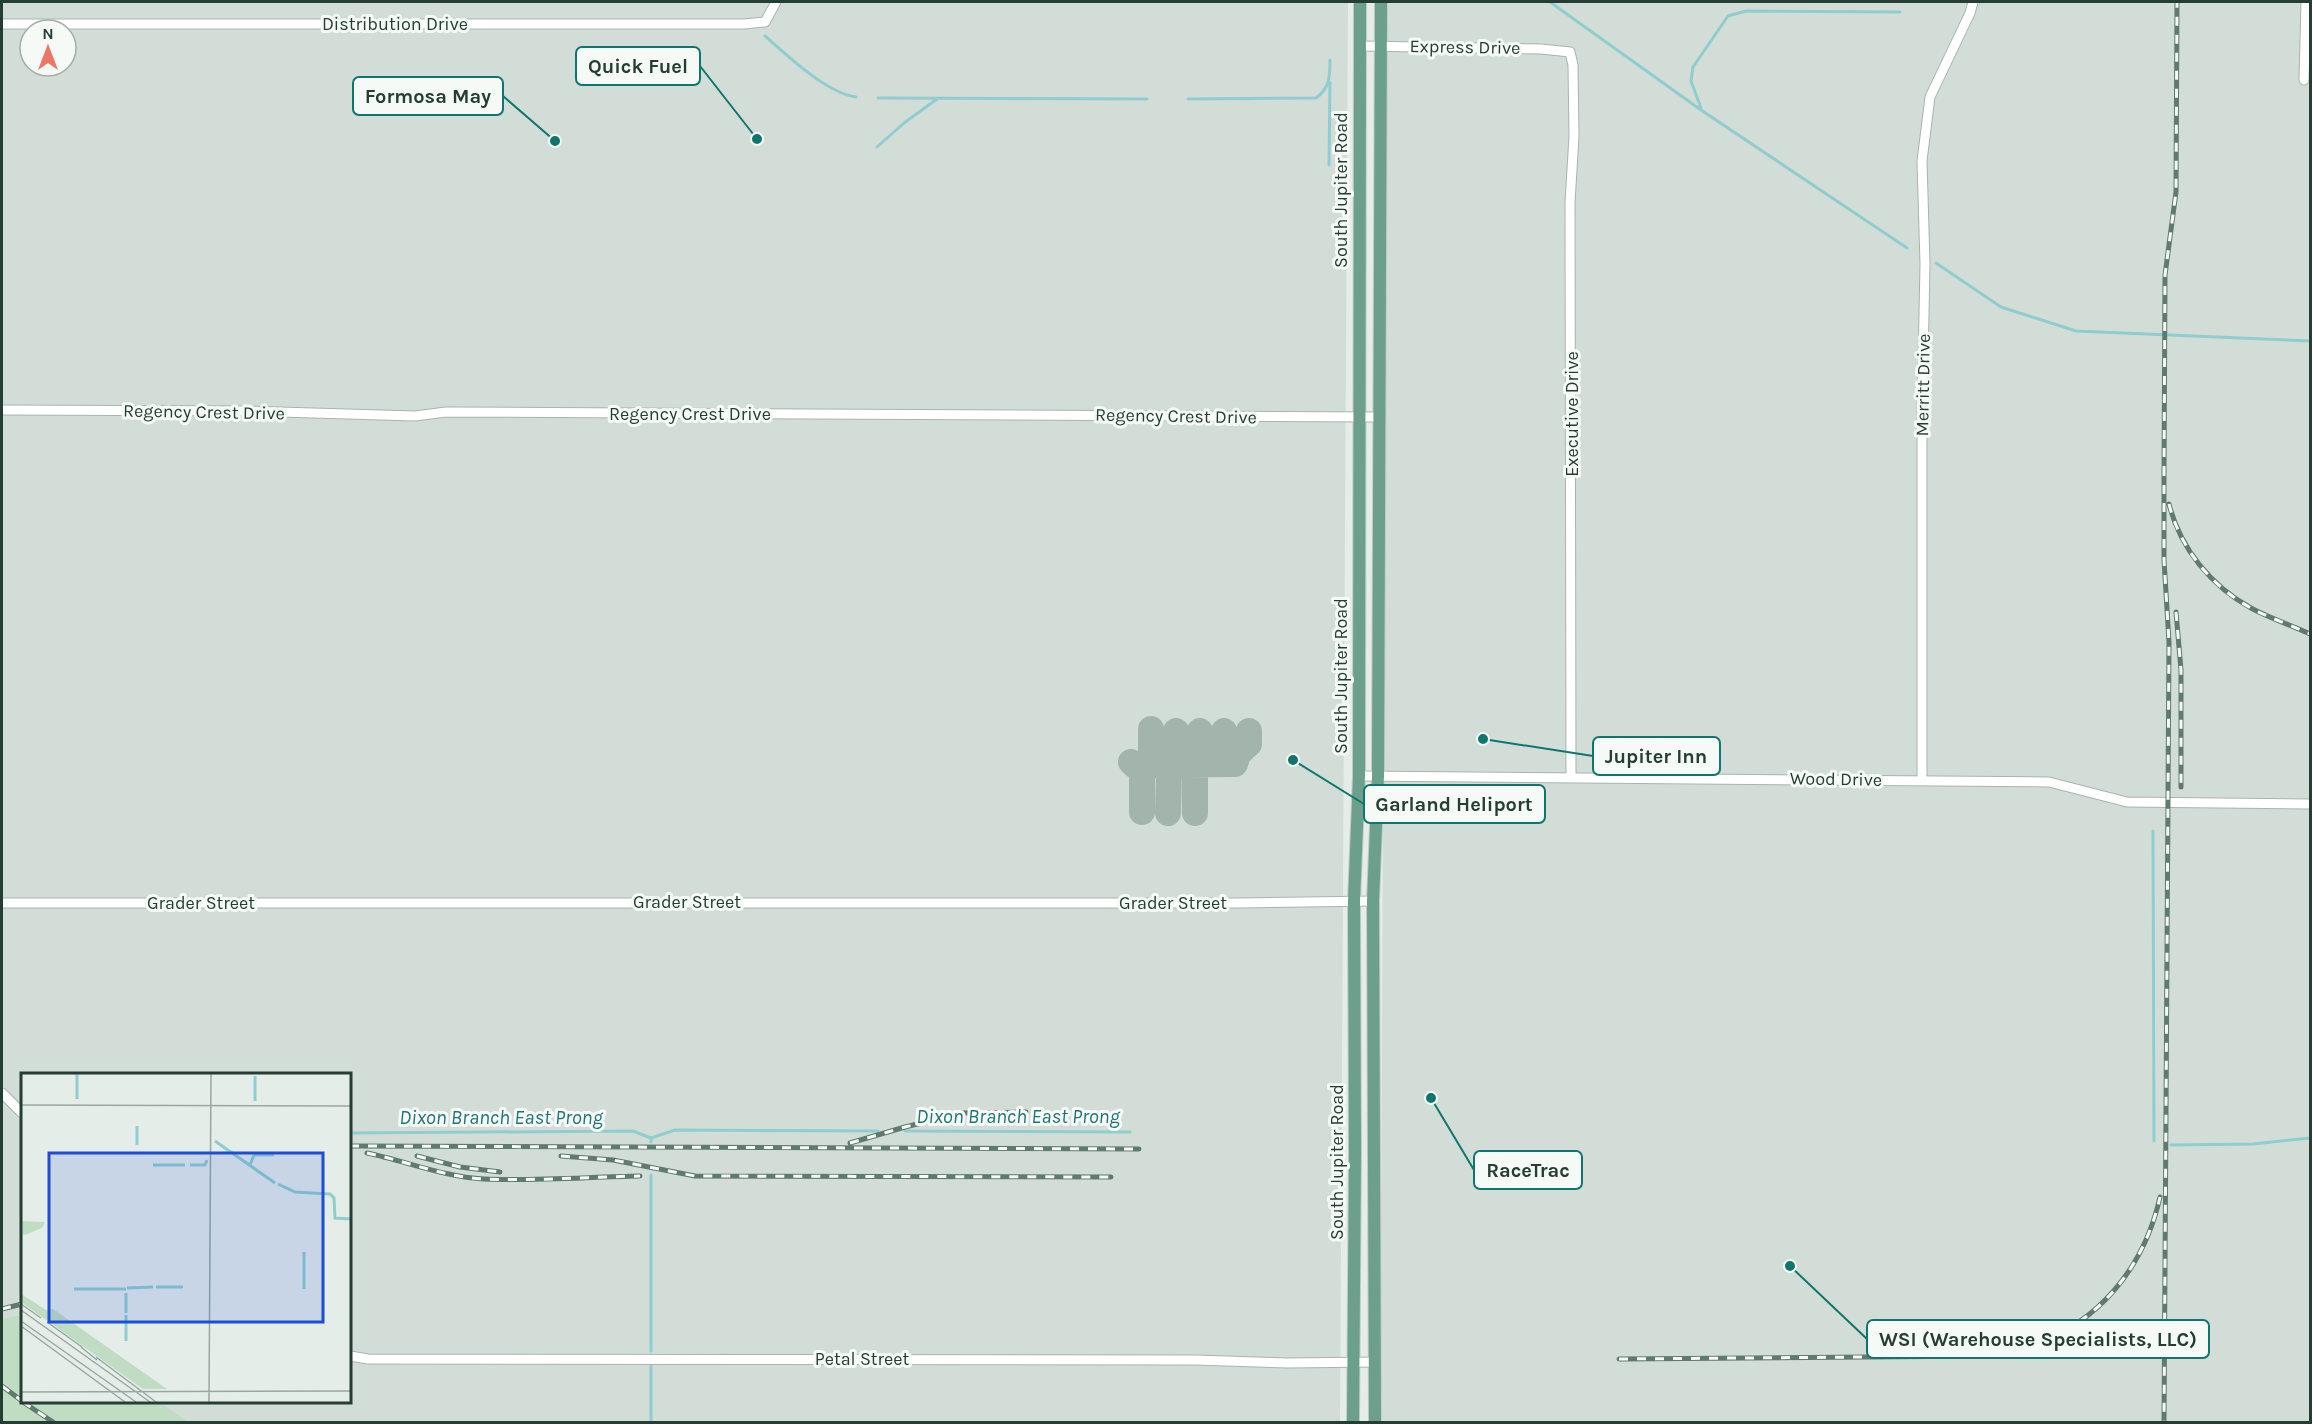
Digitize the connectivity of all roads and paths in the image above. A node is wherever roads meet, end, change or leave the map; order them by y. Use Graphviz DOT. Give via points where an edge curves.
graph roads {
  1 [pos="776,2"];
  2 [pos="1360,2"];
  3 [pos="1381,2"];
  4 [pos="1973,2"];
  5 [pos="2306,2"];
  6 [pos="2,24"];
  7 [pos="1359,46"];
  8 [pos="1381,46"];
  9 [pos="1570,52"];
  10 [pos="2304,80"];
  11 [pos="1359,189"];
  12 [pos="1380,189"];
  13 [pos="2,410"];
  14 [pos="1379,417"];
  15 [pos="1360,418"];
  16 [pos="1359,776"];
  17 [pos="1378,776"];
  18 [pos="1571,777"];
  19 [pos="1922,780"];
  20 [pos="2310,804"];
  21 [pos="1354,901"];
  22 [pos="1373,901"];
  23 [pos="2,903"];
  24 [pos="2,1093"];
  25 [pos="21,1112"];
  26 [pos="351,1356"];
  27 [pos="1353,1362"];
  28 [pos="1374,1362"];
  29 [pos="1353,1422"];
  30 [pos="1374,1422"];
  1 -- 6 [label="street, Distribution Drive" via="765,22 744,24"];
  2 -- 7 [label="main road, South Jupiter Road"];
  3 -- 8 [label="main road, South Jupiter Road"];
  4 -- 19 [label="street, Merritt Drive" via="1930,96 1922,161"];
  5 -- 10 [label="street"];
  7 -- 8 [label="street, Express Drive"];
  7 -- 11 [label="main road, South Jupiter Road"];
  8 -- 9 [label="street, Express Drive"];
  8 -- 12 [label="main road, South Jupiter Road"];
  9 -- 18 [label="street, Executive Drive" via="1574,65 1570,203"];
  11 -- 12 [label="main road"];
  11 -- 15 [label="main road, South Jupiter Road"];
  12 -- 14 [label="main road, South Jupiter Road"];
  13 -- 15 [label="street, Regency Crest Drive" via="415,416 458,412"];
  14 -- 15 [label="street, Regency Crest Drive"];
  14 -- 17 [label="main road, South Jupiter Road"];
  15 -- 16 [label="main road, South Jupiter Road"];
  16 -- 17 [label="street, Wood Drive"];
  16 -- 21 [label="main road, South Jupiter Road"];
  17 -- 18 [label="street, Wood Drive"];
  17 -- 22 [label="main road, South Jupiter Road"];
  18 -- 19 [label="street, Wood Drive"];
  19 -- 20 [label="street, Wood Drive" via="2049,782 2127,802"];
  21 -- 22 [label="street, Grader Street"];
  21 -- 23 [label="street, Grader Street"];
  21 -- 27 [label="main road, South Jupiter Road"];
  22 -- 28 [label="main road, South Jupiter Road"];
  24 -- 25 [label="street"];
  26 -- 27 [label="street, Petal Street"];
  27 -- 28 [label="street, Petal Street"];
  27 -- 29 [label="main road, South Jupiter Road"];
  28 -- 30 [label="main road, South Jupiter Road"];
}
